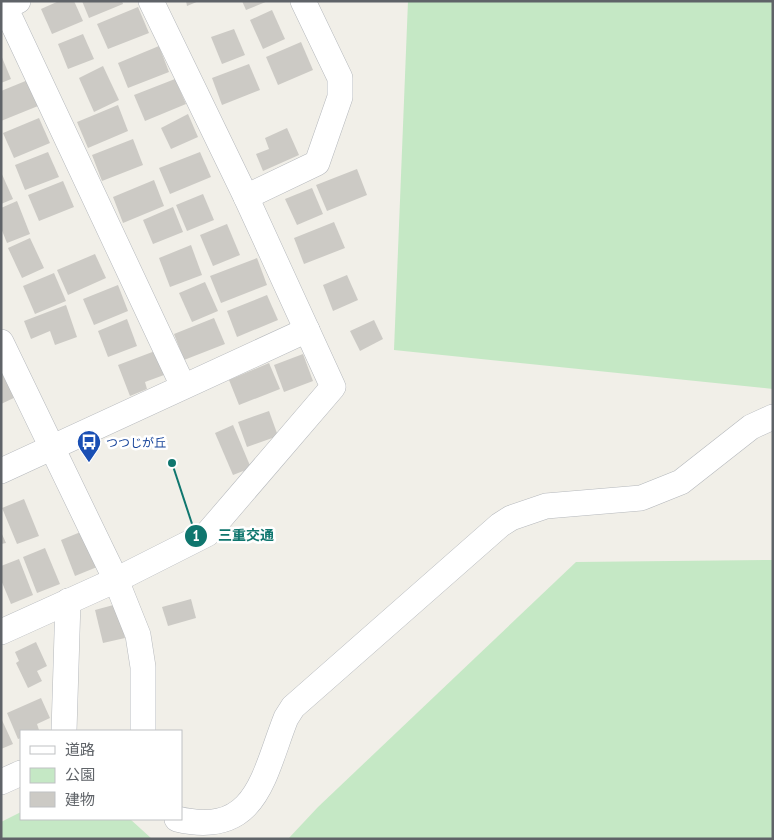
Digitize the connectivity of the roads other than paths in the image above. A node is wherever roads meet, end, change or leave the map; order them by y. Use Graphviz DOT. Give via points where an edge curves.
graph roads {
  1 [pos="150,1"];
  2 [pos="303,1"];
  3 [pos="8,3"];
  4 [pos="246,197"];
  5 [pos="307,330"];
  6 [pos="1,342"];
  7 [pos="183,386"];
  8 [pos="773,417"];
  9 [pos="50,447"];
  10 [pos="1,471"];
  11 [pos="116,580"];
  12 [pos="68,601"];
  13 [pos="1,632"];
  14 [pos="64,730"];
  15 [pos="143,730"];
  16 [pos="20,773"];
  17 [pos="1,782"];
  18 [pos="182,819"];
  1 -- 4 [label="street"];
  2 -- 4 [label="street" via="340,78 340,97 317,164"];
  3 -- 7 [label="street"];
  4 -- 5 [label="street"];
  5 -- 7 [label="street"];
  5 -- 11 [label="street" via="333,387 207,534"];
  6 -- 9 [label="street"];
  7 -- 9 [label="street"];
  8 -- 18 [label="street" via="751,427 681,482 657,493 641,498 546,506 510,518 293,707 256,794 240,813 218,823"];
  9 -- 10 [label="street"];
  9 -- 11 [label="street"];
  11 -- 12 [label="street"];
  11 -- 15 [label="street" via="141,646"];
  12 -- 13 [label="street"];
  12 -- 14 [label="street"];
  16 -- 17 [label="street"];
}
